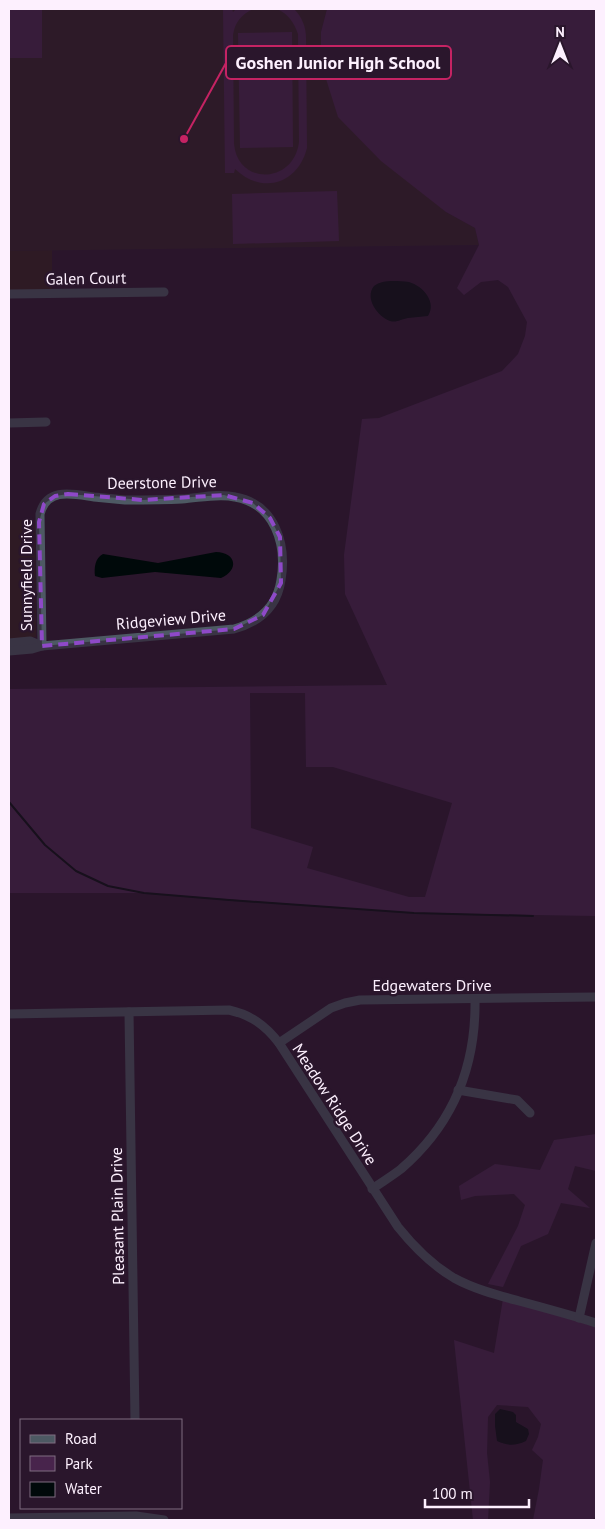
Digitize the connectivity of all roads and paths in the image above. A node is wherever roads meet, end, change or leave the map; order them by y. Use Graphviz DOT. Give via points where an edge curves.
graph roads {
  1 [pos="164,292"];
  2 [pos="9,294"];
  3 [pos="46,422"];
  4 [pos="9,423"];
  5 [pos="254,503"];
  6 [pos="44,504"];
  7 [pos="9,643"];
  8 [pos="42,646"];
  9 [pos="9,651"];
  10 [pos="596,998"];
  11 [pos="475,1000"];
  12 [pos="129,1012"];
  13 [pos="9,1014"];
  14 [pos="279,1043"];
  15 [pos="458,1090"];
  16 [pos="530,1112"];
  17 [pos="372,1189"];
  18 [pos="596,1243"];
  19 [pos="579,1318"];
  20 [pos="596,1323"];
  21 [pos="135,1419"];
  22 [pos="136,1512"];
  23 [pos="9,1518"];
  24 [pos="164,1520"];
  1 -- 2 [label="street, Galen Court"];
  3 -- 4 [label="street"];
  5 -- 6 [label="street, Deerstone Drive" via="235,496 134,500 68,494 54,496"];
  5 -- 8 [label="street, Ridgeview Drive" via="270,518 280,537 282,576 271,606 253,622 234,629"];
  6 -- 8 [label="street, Sunnyfield Drive" via="39,522"];
  7 -- 8 [label="street, Ridgeview Drive" via="30,641"];
  8 -- 9 [label="street, Ridgeview Drive"];
  10 -- 11 [label="street, Edgewaters Drive"];
  11 -- 14 [label="street, Edgewaters Drive" via="345,1002"];
  11 -- 15 [label="street" via="470,1056"];
  12 -- 13 [label="street, Meadow Ridge Drive"];
  12 -- 14 [label="street, Meadow Ridge Drive" via="229,1010 258,1021"];
  12 -- 21 [label="street, Pleasant Plain Drive"];
  14 -- 17 [label="street, Meadow Ridge Drive"];
  15 -- 16 [label="street" via="517,1100"];
  15 -- 17 [label="street" via="442,1123 429,1140 400,1170"];
  17 -- 19 [label="street, Meadow Ridge Drive" via="410,1243 454,1278 493,1294"];
  18 -- 19 [label="street"];
  19 -- 20 [label="street, Meadow Ridge Drive"];
  22 -- 23 [label="street"];
  22 -- 24 [label="street"];
}
